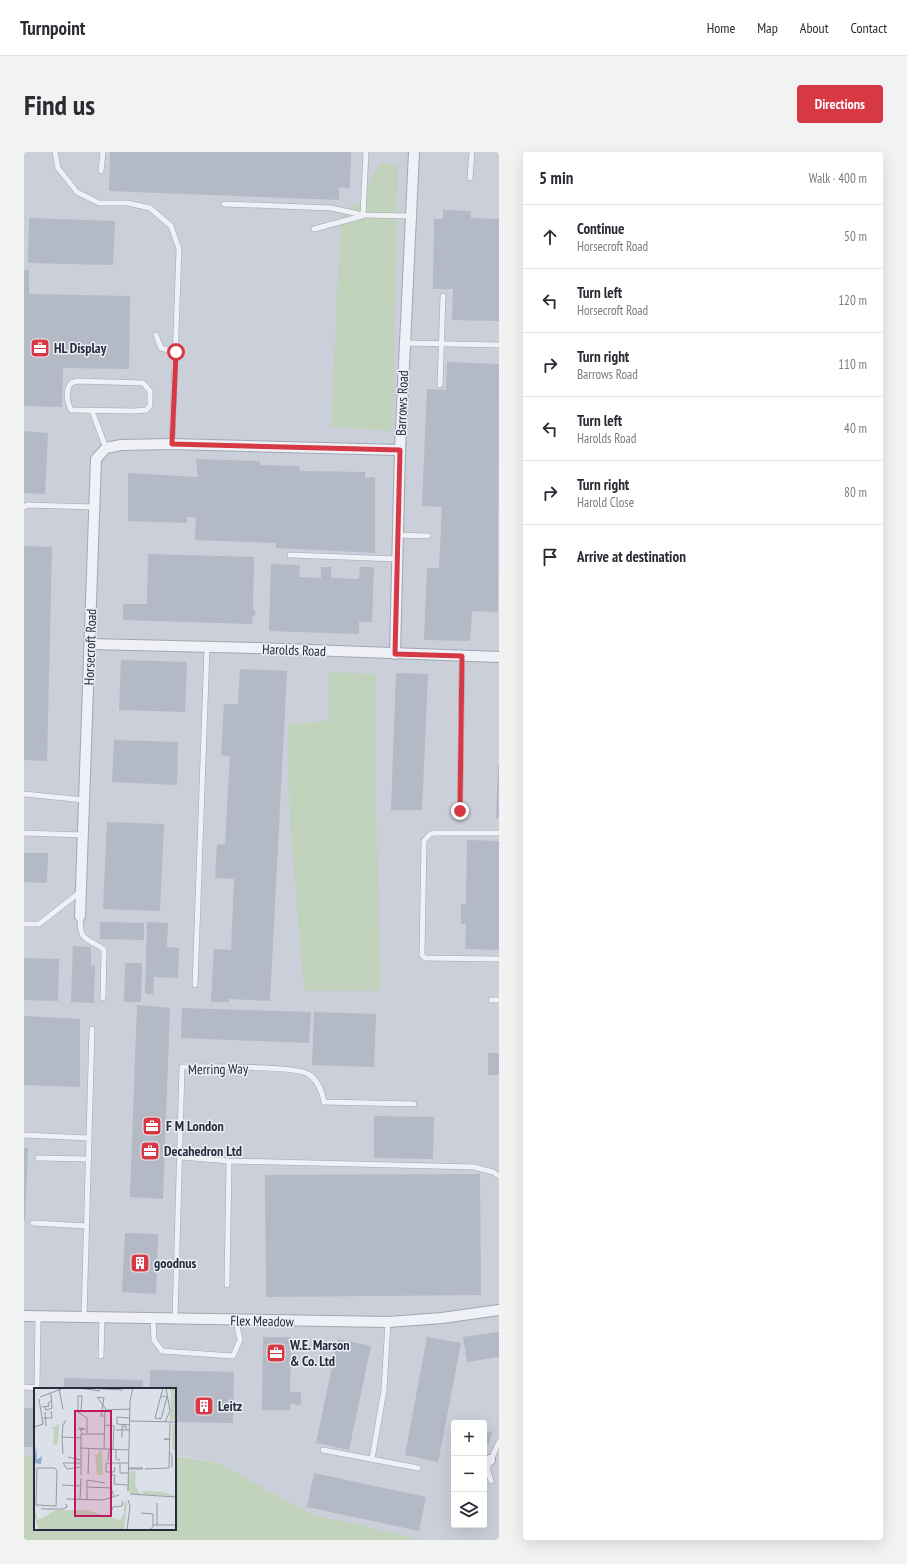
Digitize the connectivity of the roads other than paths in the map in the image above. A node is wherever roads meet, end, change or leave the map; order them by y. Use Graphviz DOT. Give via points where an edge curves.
graph roads {
  1 [pos="55,152"];
  2 [pos="103,152"];
  3 [pos="366,152"];
  4 [pos="414,152"];
  5 [pos="472,152"];
  6 [pos="102,171"];
  7 [pos="470,178"];
  8 [pos="224,204"];
  9 [pos="363,215"];
  10 [pos="410,216"];
  11 [pos="314,229"];
  12 [pos="443,296"];
  13 [pos="156,335"];
  14 [pos="405,343"];
  15 [pos="442,344"];
  16 [pos="499,345"];
  17 [pos="176,352"];
  18 [pos="440,385"];
  19 [pos="92,411"];
  20 [pos="172,444"];
  21 [pos="106,448"];
  22 [pos="400,450"];
  23 [pos="24,507"];
  24 [pos="95,507"];
  25 [pos="398,536"];
  26 [pos="428,536"];
  27 [pos="290,555"];
  28 [pos="397,559"];
  29 [pos="90,644"];
  30 [pos="207,648"];
  31 [pos="395,654"];
  32 [pos="462,656"];
  33 [pos="499,657"];
  34 [pos="24,794"];
  35 [pos="84,800"];
  36 [pos="460,811"];
  37 [pos="24,833"];
  38 [pos="499,833"];
  39 [pos="82,835"];
  40 [pos="81,891"];
  41 [pos="80,916"];
  42 [pos="24,924"];
  43 [pos="499,959"];
  44 [pos="194,985"];
  45 [pos="103,998"];
  46 [pos="491,1000"];
  47 [pos="499,1000"];
  48 [pos="92,1029"];
  49 [pos="414,1104"];
  50 [pos="24,1135"];
  51 [pos="89,1138"];
  52 [pos="180,1157"];
  53 [pos="38,1158"];
  54 [pos="88,1159"];
  55 [pos="229,1161"];
  56 [pos="499,1176"];
  57 [pos="33,1223"];
  58 [pos="86,1226"];
  59 [pos="228,1284"];
  60 [pos="499,1310"];
  61 [pos="24,1316"];
  62 [pos="38,1316"];
  63 [pos="84,1317"];
  64 [pos="102,1318"];
  65 [pos="153,1319"];
  66 [pos="175,1319"];
  67 [pos="236,1320"];
  68 [pos="388,1322"];
  69 [pos="101,1356"];
  70 [pos="24,1387"];
  71 [pos="499,1442"];
  72 [pos="323,1450"];
  73 [pos="372,1459"];
  74 [pos="487,1461"];
  75 [pos="418,1468"];
  76 [pos="491,1481"];
  1 -- 17 [label="lane" via="58,168 77,192 99,202 128,202 150,208 171,226 179,249"];
  2 -- 6 [label="lane"];
  3 -- 9 [label="lane"];
  4 -- 10 [label="street, Barrows Road"];
  5 -- 7 [label="lane"];
  8 -- 9 [label="lane" via="331,208"];
  9 -- 10 [label="lane"];
  9 -- 11 [label="lane"];
  10 -- 14 [label="street, Barrows Road"];
  12 -- 15 [label="lane"];
  13 -- 17 [label="lane" via="161,348"];
  14 -- 15 [label="lane"];
  14 -- 22 [label="street, Barrows Road"];
  15 -- 16 [label="lane"];
  15 -- 18 [label="lane"];
  17 -- 20 [label="lane"];
  19 -- 19 [label="lane" via="71,410 68,403 68,388 71,383 78,380 142,383 150,391 150,406 146,410"];
  19 -- 21 [label="lane"];
  20 -- 21 [label="street" via="121,445"];
  20 -- 22 [label="street"];
  21 -- 24 [label="street, Horsecroft Road" via="96,459"];
  22 -- 25 [label="street, Barrows Road"];
  23 -- 24 [label="lane"];
  24 -- 29 [label="street, Horsecroft Road"];
  25 -- 26 [label="lane"];
  25 -- 28 [label="street, Barrows Road"];
  27 -- 28 [label="lane"];
  28 -- 31 [label="street, Barrows Road"];
  29 -- 30 [label="street, Harolds Road"];
  29 -- 35 [label="street, Horsecroft Road"];
  30 -- 31 [label="street, Harolds Road"];
  30 -- 44 [label="lane"];
  31 -- 32 [label="street, Harolds Road"];
  32 -- 33 [label="street, Harolds Road"];
  32 -- 36 [label="lane"];
  34 -- 35 [label="lane"];
  35 -- 39 [label="street, Horsecroft Road"];
  37 -- 39 [label="lane"];
  38 -- 43 [label="lane" via="434,832 424,841 422,955 425,958"];
  39 -- 40 [label="street, Horsecroft Road"];
  40 -- 41 [label="street, Horsecroft Road"];
  40 -- 42 [label="lane" via="39,924"];
  41 -- 45 [label="lane" via="81,934 104,951"];
  46 -- 47 [label="lane"];
  48 -- 51 [label="lane"];
  49 -- 52 [label="lane, Merring Way" via="324,1102 322,1091 315,1080 307,1072 297,1070 182,1067"];
  50 -- 51 [label="lane"];
  51 -- 54 [label="lane"];
  52 -- 55 [label="lane"];
  52 -- 66 [label="lane, Merring Way"];
  53 -- 54 [label="lane"];
  54 -- 58 [label="lane"];
  55 -- 56 [label="lane" via="474,1167"];
  55 -- 59 [label="lane"];
  57 -- 58 [label="lane"];
  58 -- 63 [label="lane"];
  60 -- 68 [label="street, Flex Meadow"];
  61 -- 62 [label="street, Flex Meadow"];
  62 -- 63 [label="street, Flex Meadow"];
  62 -- 70 [label="lane" via="37,1388"];
  63 -- 64 [label="street, Flex Meadow"];
  64 -- 65 [label="street, Flex Meadow"];
  64 -- 69 [label="lane"];
  65 -- 66 [label="street, Flex Meadow"];
  65 -- 67 [label="lane" via="154,1340 162,1351 233,1356 240,1340"];
  66 -- 67 [label="street, Flex Meadow"];
  67 -- 68 [label="street, Flex Meadow"];
  68 -- 73 [label="lane" via="384,1390"];
  71 -- 74 [label="lane"];
  72 -- 73 [label="lane"];
  73 -- 75 [label="lane"];
  74 -- 76 [label="lane"];
}
